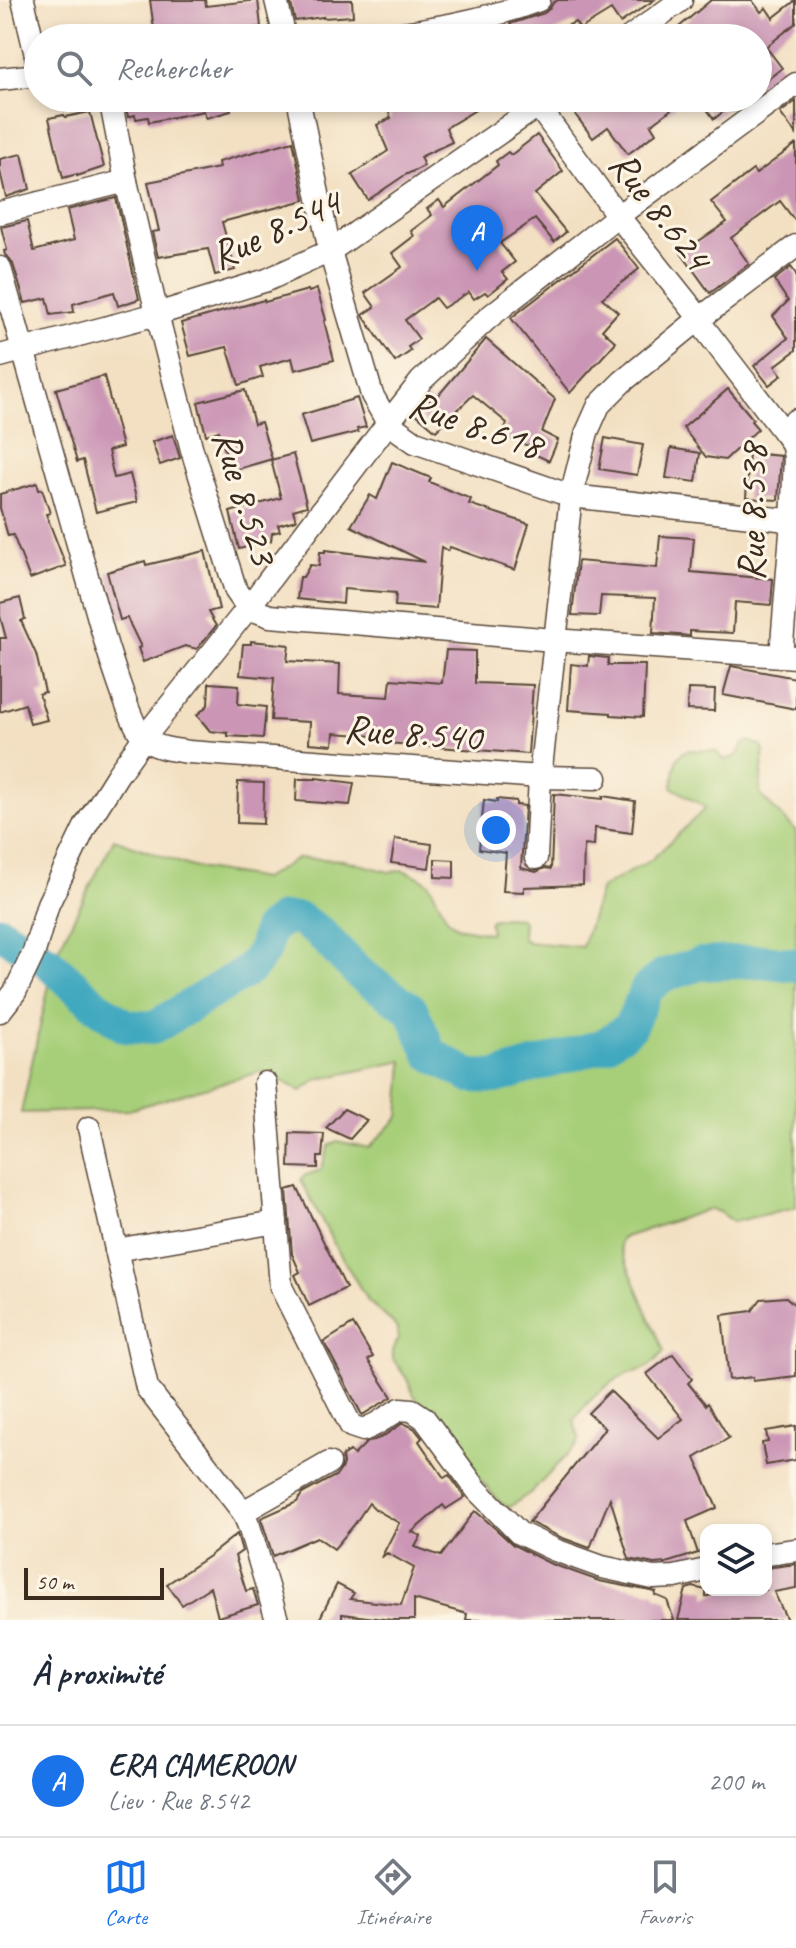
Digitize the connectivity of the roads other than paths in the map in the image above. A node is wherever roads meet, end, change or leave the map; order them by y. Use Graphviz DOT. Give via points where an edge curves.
graph roads {
  1 [pos="23,0"];
  2 [pos="276,0"];
  3 [pos="539,0"];
  4 [pos="681,0"];
  5 [pos="29,24"];
  6 [pos="282,24"];
  7 [pos="463,24"];
  8 [pos="648,24"];
  9 [pos="24,76"];
  10 [pos="0,79"];
  11 [pos="796,84"];
  12 [pos="772,102"];
  13 [pos="113,112"];
  14 [pos="301,112"];
  15 [pos="529,112"];
  16 [pos="550,112"];
  17 [pos="758,112"];
  18 [pos="126,181"];
  19 [pos="0,213"];
  20 [pos="618,216"];
  21 [pos="796,246"];
  22 [pos="330,251"];
  23 [pos="0,268"];
  24 [pos="157,314"];
  25 [pos="698,320"];
  26 [pos="23,349"];
  27 [pos="0,356"];
  28 [pos="388,423"];
  29 [pos="790,426"];
  30 [pos="571,496"];
  31 [pos="794,521"];
  32 [pos="248,608"];
  33 [pos="554,640"];
  34 [pos="788,657"];
  35 [pos="143,739"];
  36 [pos="540,777"];
  37 [pos="596,778"];
  38 [pos="536,858"];
  39 [pos="0,1011"];
  40 [pos="265,1083"];
  41 [pos="89,1128"];
  42 [pos="276,1222"];
  43 [pos="116,1250"];
  44 [pos="329,1463"];
  45 [pos="246,1519"];
  46 [pos="796,1550"];
  47 [pos="772,1553"];
  48 [pos="700,1571"];
  49 [pos="277,1620"];
  1 -- 5 [label="street"];
  2 -- 6 [label="street"];
  3 -- 7 [label="street"];
  4 -- 8 [label="street"];
  9 -- 10 [label="street"];
  11 -- 12 [label="street"];
  13 -- 18 [label="street, Rue 8.523"];
  14 -- 22 [label="street"];
  15 -- 22 [label="street, Rue 8.544"];
  16 -- 20 [label="street, Rue 8.624"];
  17 -- 20 [label="street"];
  18 -- 19 [label="street"];
  18 -- 24 [label="street, Rue 8.523"];
  20 -- 25 [label="street, Rue 8.624"];
  20 -- 28 [label="street" via="488,318 421,381"];
  21 -- 25 [label="street"];
  22 -- 24 [label="street, Rue 8.544" via="267,280"];
  22 -- 28 [label="street" via="372,395"];
  23 -- 26 [label="street"];
  24 -- 26 [label="street, Rue 8.544"];
  24 -- 32 [label="street, Rue 8.523" via="201,478 236,591"];
  25 -- 29 [label="street, Rue 8.624"];
  25 -- 30 [label="street" via="599,405"];
  26 -- 27 [label="street, Rue 8.544"];
  26 -- 35 [label="street" via="107,647"];
  28 -- 30 [label="street, Rue 8.618" via="415,442"];
  28 -- 32 [label="street, Rue 8.618"];
  29 -- 31 [label="street, Rue 8.538"];
  30 -- 31 [label="street, Rue 8.618"];
  30 -- 33 [label="street"];
  31 -- 34 [label="street, Rue 8.538"];
  32 -- 33 [label="street, Rue 8.523" via="270,616"];
  32 -- 35 [label="street, Rue 8.618"];
  33 -- 34 [label="street, Rue 8.523"];
  33 -- 36 [label="street"];
  35 -- 36 [label="street, Rue 8.540" via="189,752"];
  35 -- 39 [label="street, Rue 8.618" via="86,825 48,904 34,952"];
  36 -- 37 [label="street, Rue 8.540"];
  36 -- 38 [label="street"];
  40 -- 42 [label="street"];
  41 -- 43 [label="street"];
  42 -- 43 [label="street"];
  42 -- 48 [label="street" via="281,1287 351,1426 363,1430 400,1409 412,1410 519,1533 602,1567 653,1578"];
  43 -- 45 [label="street" via="147,1388"];
  44 -- 45 [label="street"];
  45 -- 49 [label="street"];
  46 -- 47 [label="street"];
}
